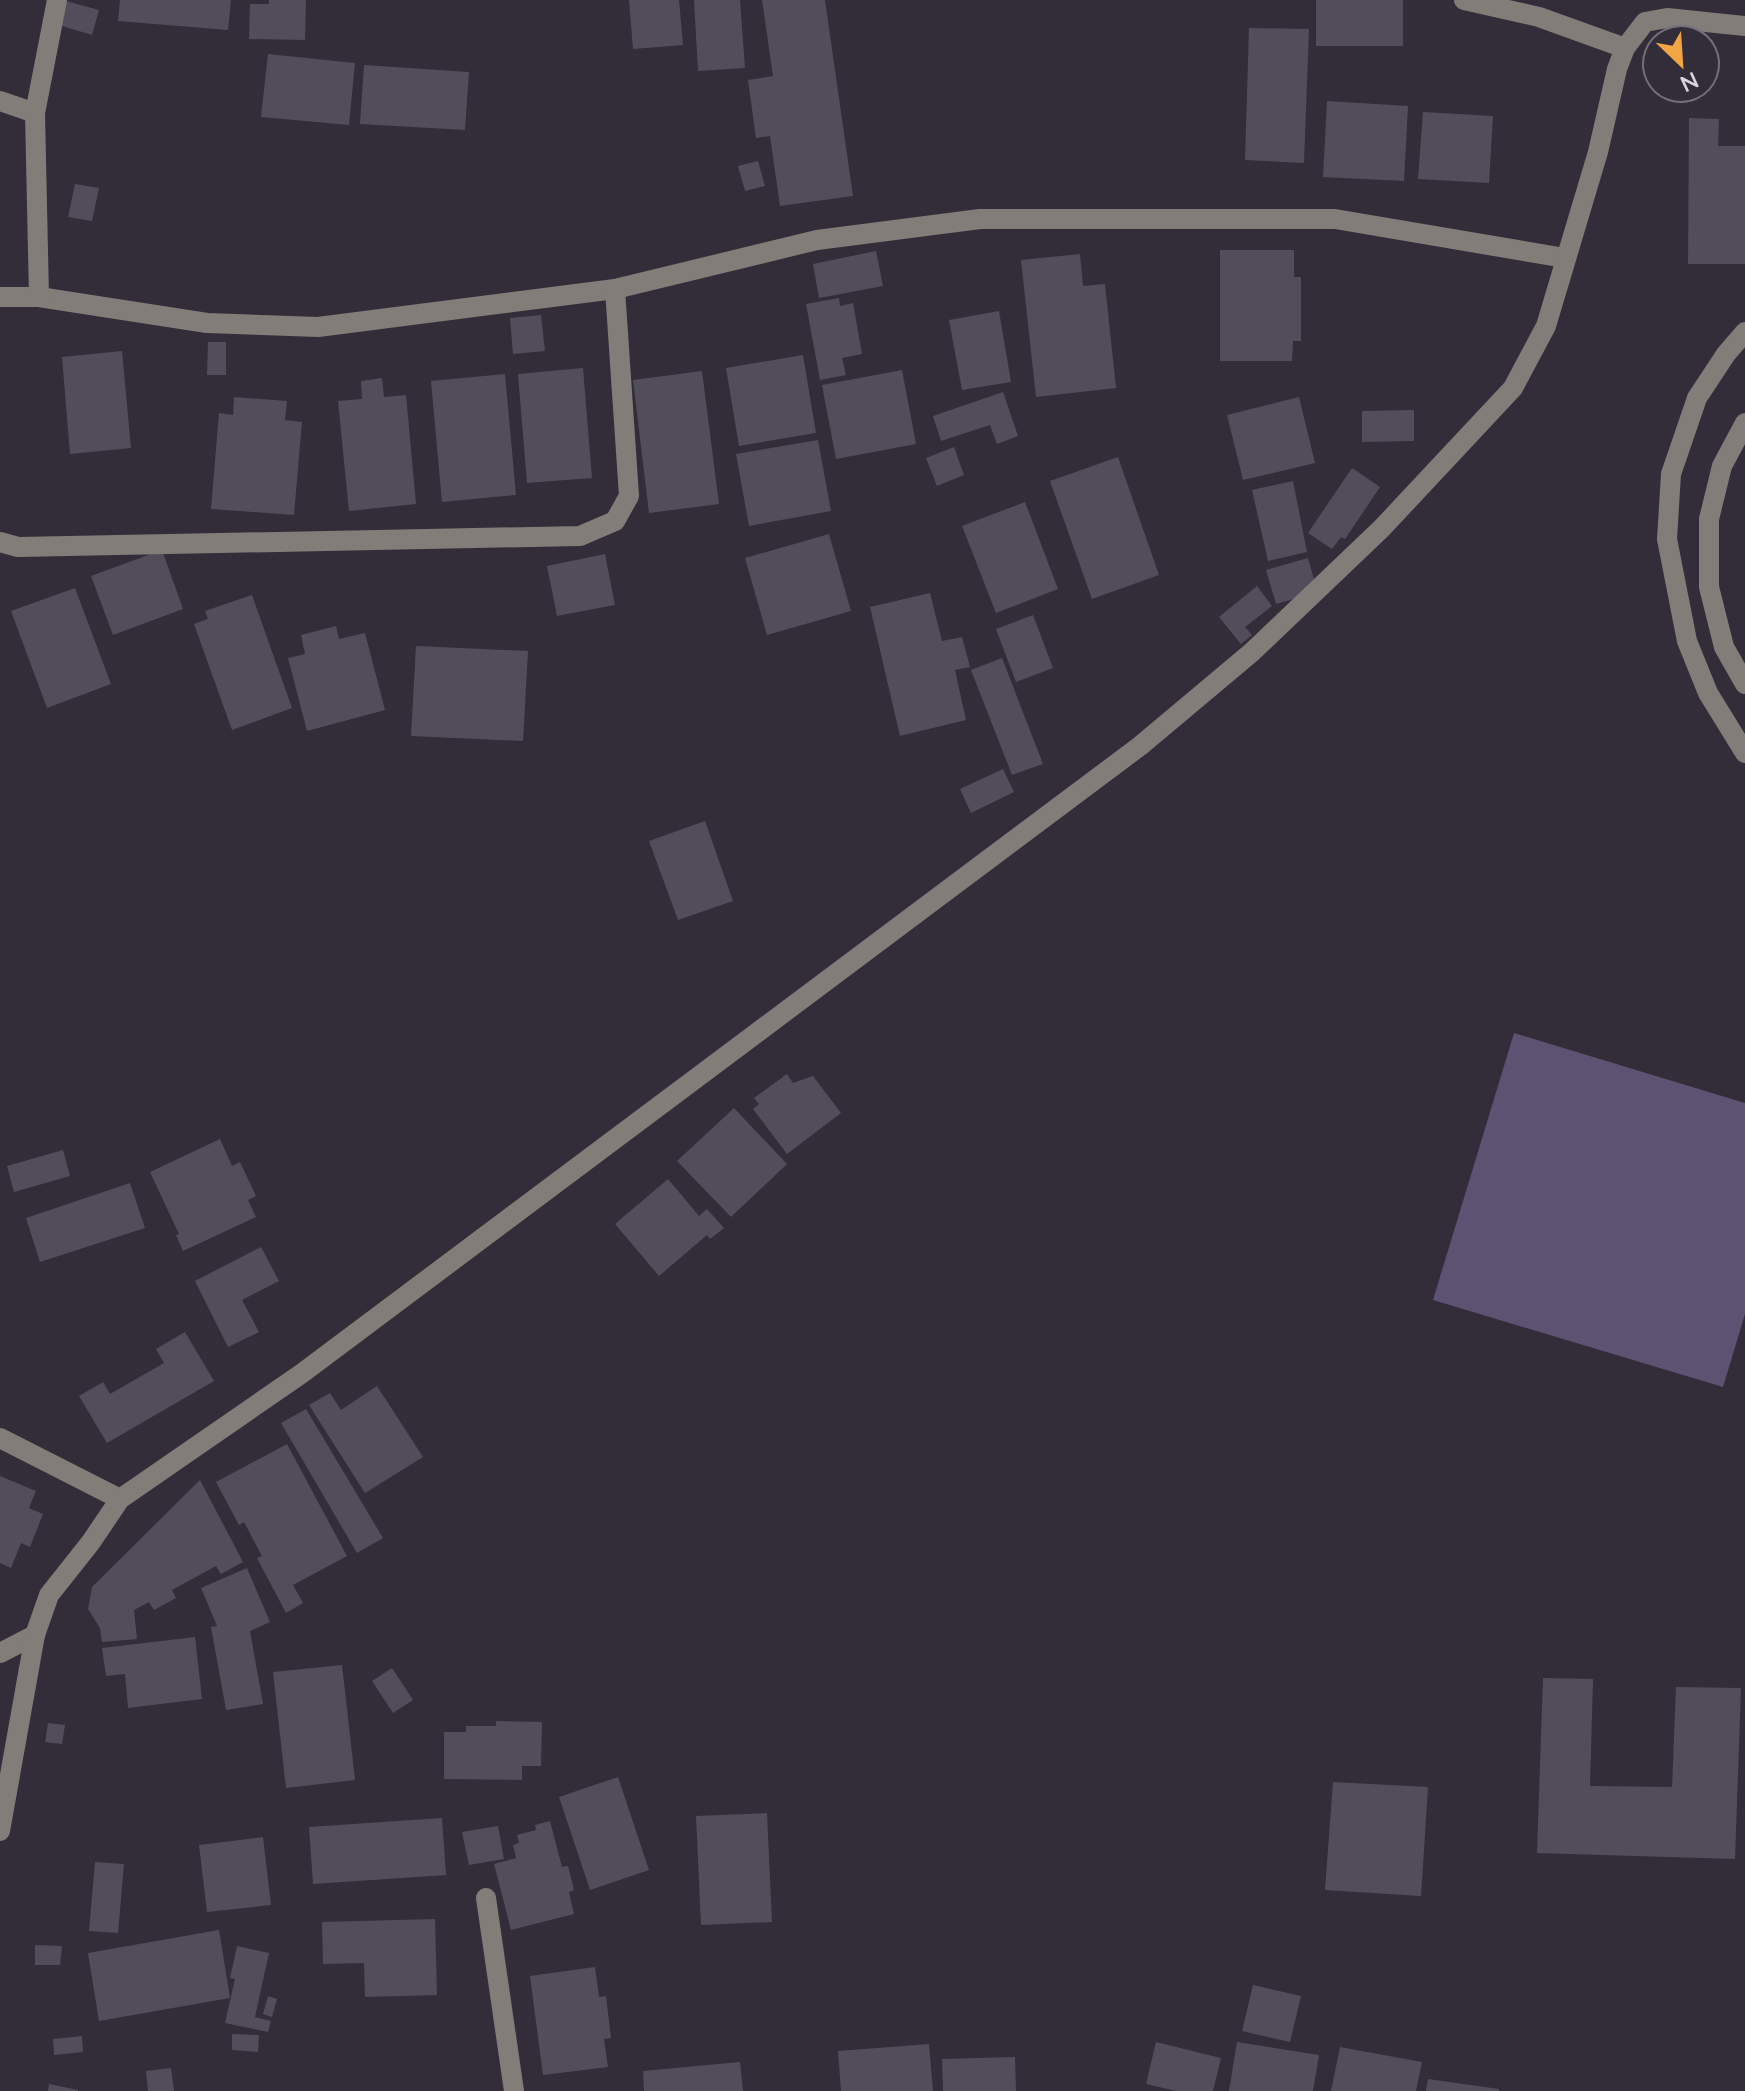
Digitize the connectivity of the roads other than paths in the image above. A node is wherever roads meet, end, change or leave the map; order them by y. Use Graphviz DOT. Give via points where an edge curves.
graph roads {
  1 [pos="57,0"];
  2 [pos="1464,0"];
  3 [pos="1745,26"];
  4 [pos="1625,48"];
  5 [pos="0,101"];
  6 [pos="35,113"];
  7 [pos="1565,258"];
  8 [pos="615,289"];
  9 [pos="0,297"];
  10 [pos="39,297"];
  11 [pos="1745,332"];
  12 [pos="1745,423"];
  13 [pos="0,542"];
  14 [pos="1745,684"];
  15 [pos="1745,753"];
  16 [pos="0,1438"];
  17 [pos="120,1499"];
  18 [pos="35,1635"];
  19 [pos="0,1653"];
  20 [pos="0,1831"];
  21 [pos="486,1898"];
  22 [pos="514,2091"];
  1 -- 6 [label="street"];
  2 -- 4 [label="street" via="1539,17"];
  3 -- 4 [label="street" via="1667,18 1645,22"];
  4 -- 7 [label="street"];
  5 -- 6 [label="street"];
  6 -- 10 [label="street"];
  7 -- 8 [label="street" via="1335,219 980,219 817,240"];
  7 -- 17 [label="street" via="1546,326 1513,388 1382,528 1252,652 1140,746 706,1073 301,1374"];
  8 -- 10 [label="street" via="318,327 207,323"];
  8 -- 13 [label="street" via="629,496 615,521 580,536 18,547"];
  9 -- 10 [label="street"];
  11 -- 15 [label="street" via="1697,398 1671,474 1667,539 1687,641 1708,693"];
  12 -- 14 [label="street" via="1722,466 1709,519 1709,587 1724,647"];
  16 -- 17 [label="street"];
  17 -- 18 [label="street" via="49,1595"];
  18 -- 19 [label="street"];
  18 -- 20 [label="street"];
  21 -- 22 [label="street"];
}
